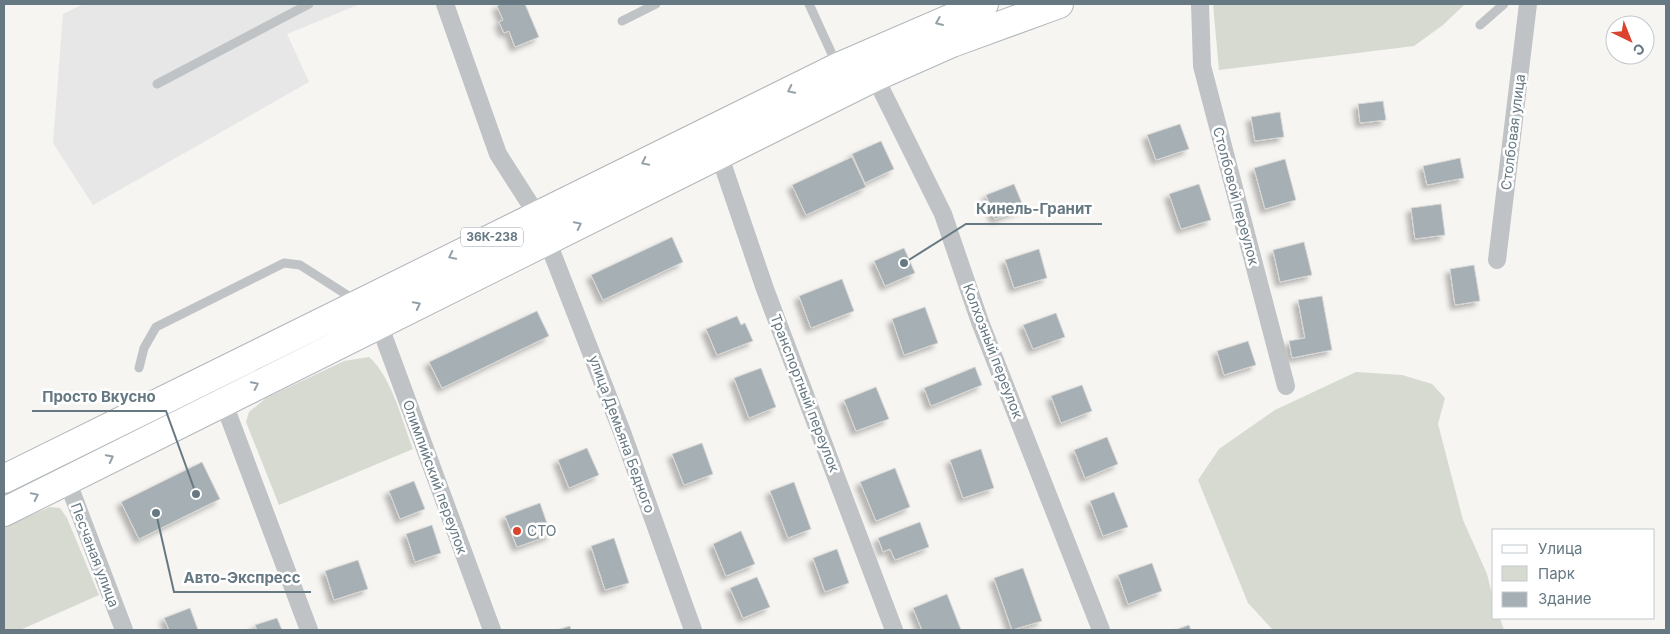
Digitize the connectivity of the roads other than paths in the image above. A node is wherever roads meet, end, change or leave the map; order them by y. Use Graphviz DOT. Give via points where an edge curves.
graph roads {
  1 [pos="310,4"];
  2 [pos="445,4"];
  3 [pos="656,4"];
  4 [pos="809,4"];
  5 [pos="984,4"];
  6 [pos="1059,4"];
  7 [pos="1200,4"];
  8 [pos="1504,4"];
  9 [pos="1528,4"];
  10 [pos="622,20"];
  11 [pos="1480,25"];
  12 [pos="838,68"];
  13 [pos="875,77"];
  14 [pos="157,84"];
  15 [pos="719,154"];
  16 [pos="537,215"];
  17 [pos="548,240"];
  18 [pos="1497,260"];
  19 [pos="359,302"];
  20 [pos="379,324"];
  21 [pos="139,368"];
  22 [pos="1286,386"];
  23 [pos="223,401"];
  24 [pos="4,479"];
  25 [pos="67,480"];
  26 [pos="4,512"];
  27 [pos="124,630"];
  28 [pos="308,630"];
  29 [pos="492,630"];
  30 [pos="693,630"];
  31 [pos="894,630"];
  32 [pos="1101,630"];
  1 -- 14 [label="lane"];
  2 -- 16 [label="street" via="498,154"];
  3 -- 10 [label="lane"];
  4 -- 12 [label="lane"];
  5 -- 12 [label="main road, 36К-238, one-way"];
  6 -- 13 [label="main road" via="952,43"];
  7 -- 22 [label="street, Столбовой переулок" via="1202,66"];
  8 -- 11 [label="lane"];
  9 -- 18 [label="street, Столбовая улица"];
  12 -- 16 [label="main road, 36К-238, one-way"];
  13 -- 15 [label="main road"];
  13 -- 32 [label="street, Колхозный переулок" via="944,214 980,322"];
  17 -- 15 [label="main road, one-way"];
  15 -- 31 [label="street, Транспортный переулок" via="765,289"];
  16 -- 19 [label="main road, 36К-238, one-way"];
  20 -- 17 [label="main road, one-way"];
  17 -- 30 [label="street, улица Демьяна Бедного"];
  19 -- 21 [label="lane" via="300,265 284,263 156,327 144,348"];
  19 -- 24 [label="main road, 36К-238"];
  23 -- 20 [label="main road, one-way"];
  20 -- 29 [label="street, Олимпийский переулок"];
  25 -- 23 [label="main road, one-way"];
  23 -- 28 [label="street"];
  26 -- 25 [label="main road, one-way"];
  25 -- 27 [label="street, Песчаная улица"];
}
